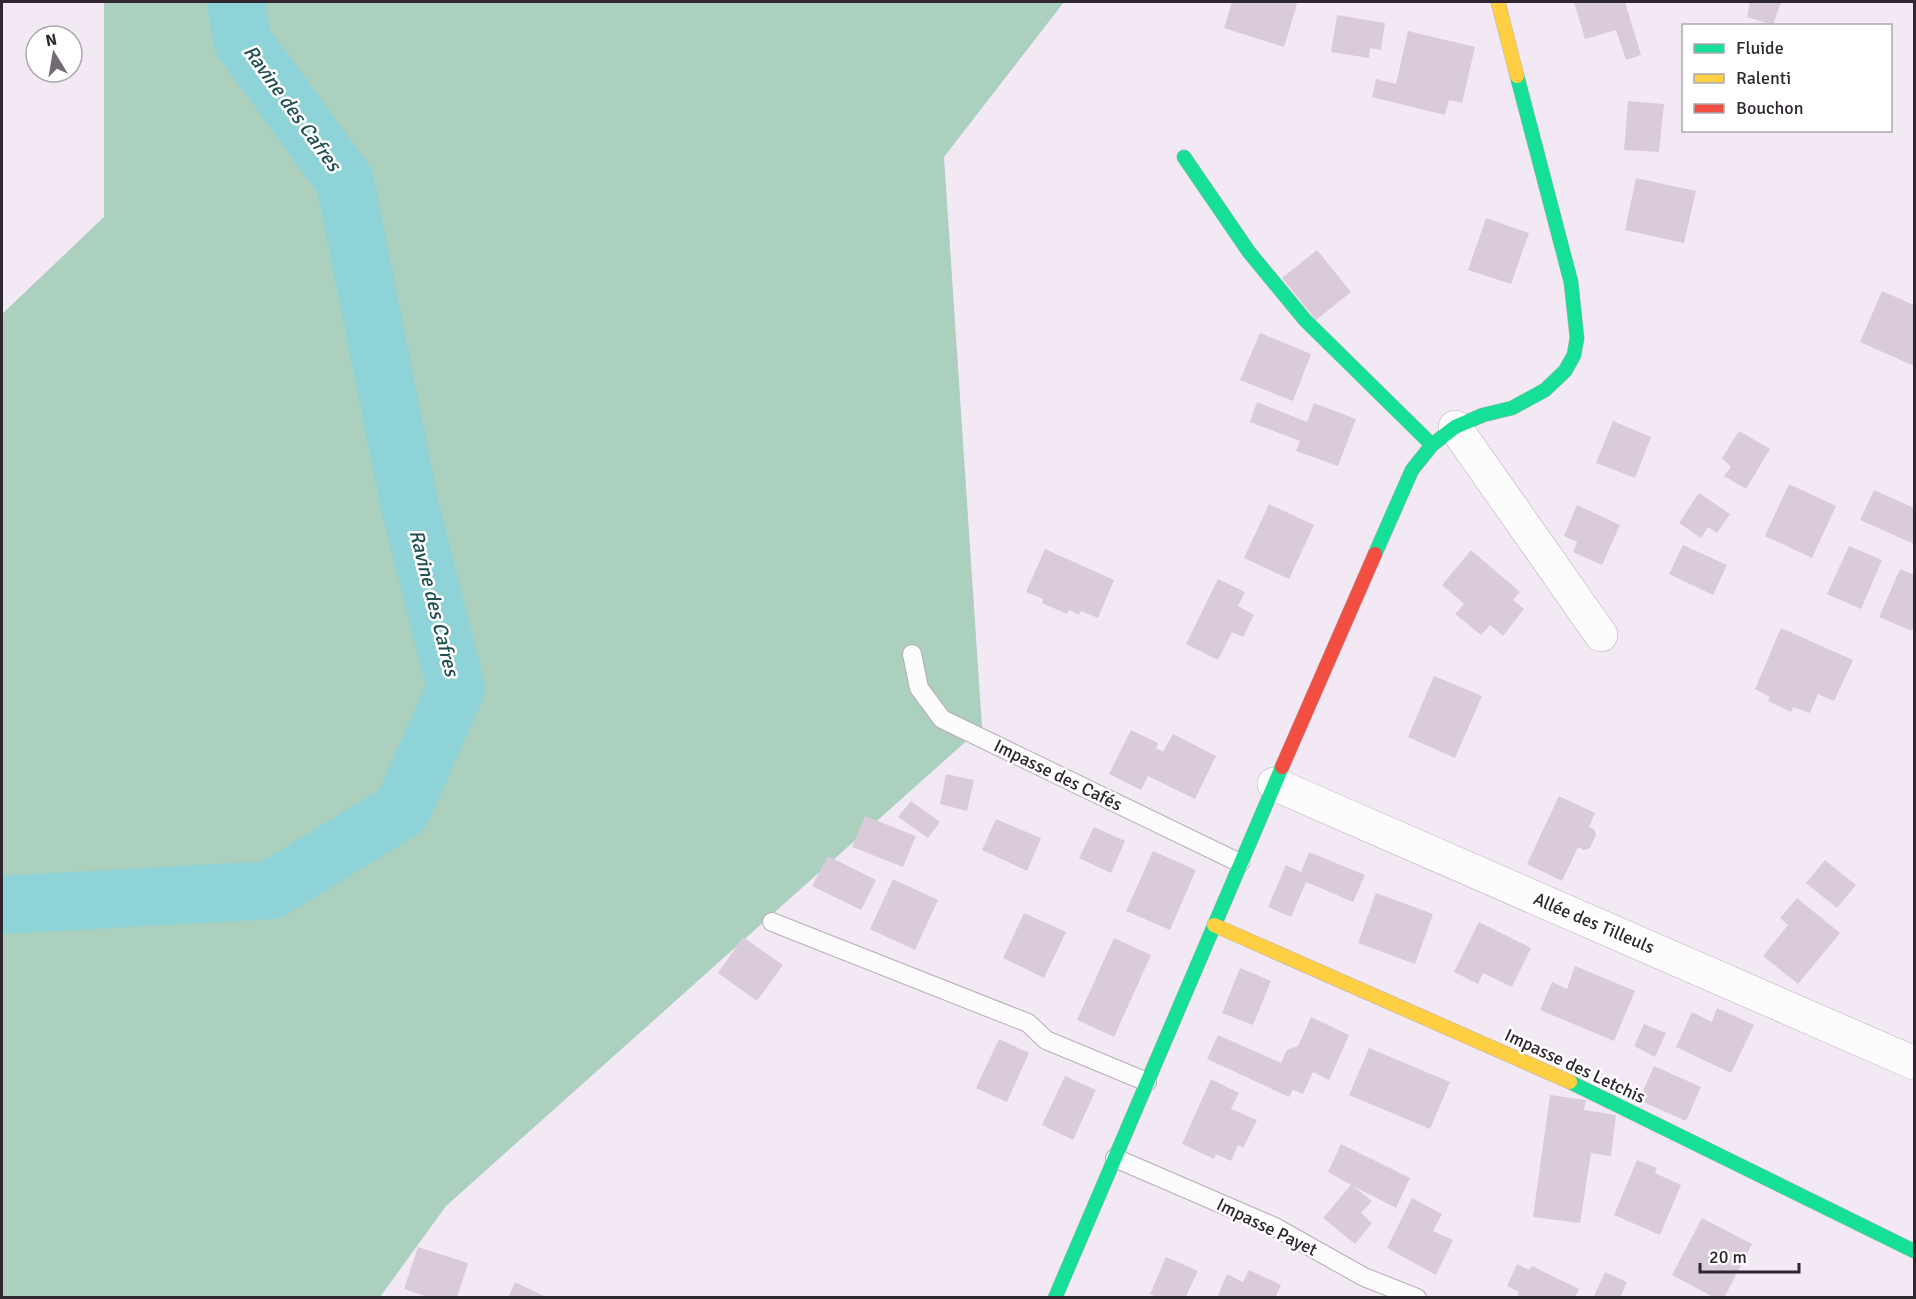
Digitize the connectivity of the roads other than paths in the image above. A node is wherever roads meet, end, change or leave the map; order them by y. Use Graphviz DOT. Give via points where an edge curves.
graph roads {
  1 [pos="1498,2"];
  2 [pos="1184,157"];
  3 [pos="1444,436"];
  4 [pos="1600,635"];
  5 [pos="912,654"];
  6 [pos="1274,784"];
  7 [pos="1240,863"];
  8 [pos="772,922"];
  9 [pos="1214,925"];
  10 [pos="1914,1063"];
  11 [pos="1147,1082"];
  12 [pos="1115,1158"];
  13 [pos="1914,1251"];
  14 [pos="1064,1295"];
  15 [pos="1417,1298"];
  1 -- 3 [label="main road" via="1571,282 1577,338 1565,371 1545,390"];
  2 -- 3 [label="main road" via="1249,252 1305,320"];
  3 -- 4 [label="street"];
  3 -- 6 [label="main road" via="1412,470"];
  5 -- 7 [label="lane, Impasse des Cafés" via="919,688 942,719"];
  6 -- 7 [label="main road"];
  6 -- 10 [label="street, Allée des Tilleuls"];
  7 -- 9 [label="main road"];
  8 -- 11 [label="lane" via="1028,1023 1046,1040"];
  9 -- 11 [label="main road"];
  9 -- 13 [label="main road, Impasse des Letchis" via="1558,1076"];
  11 -- 12 [label="main road"];
  12 -- 14 [label="main road"];
  12 -- 15 [label="lane, Impasse Payet" via="1275,1227 1364,1277"];
}
